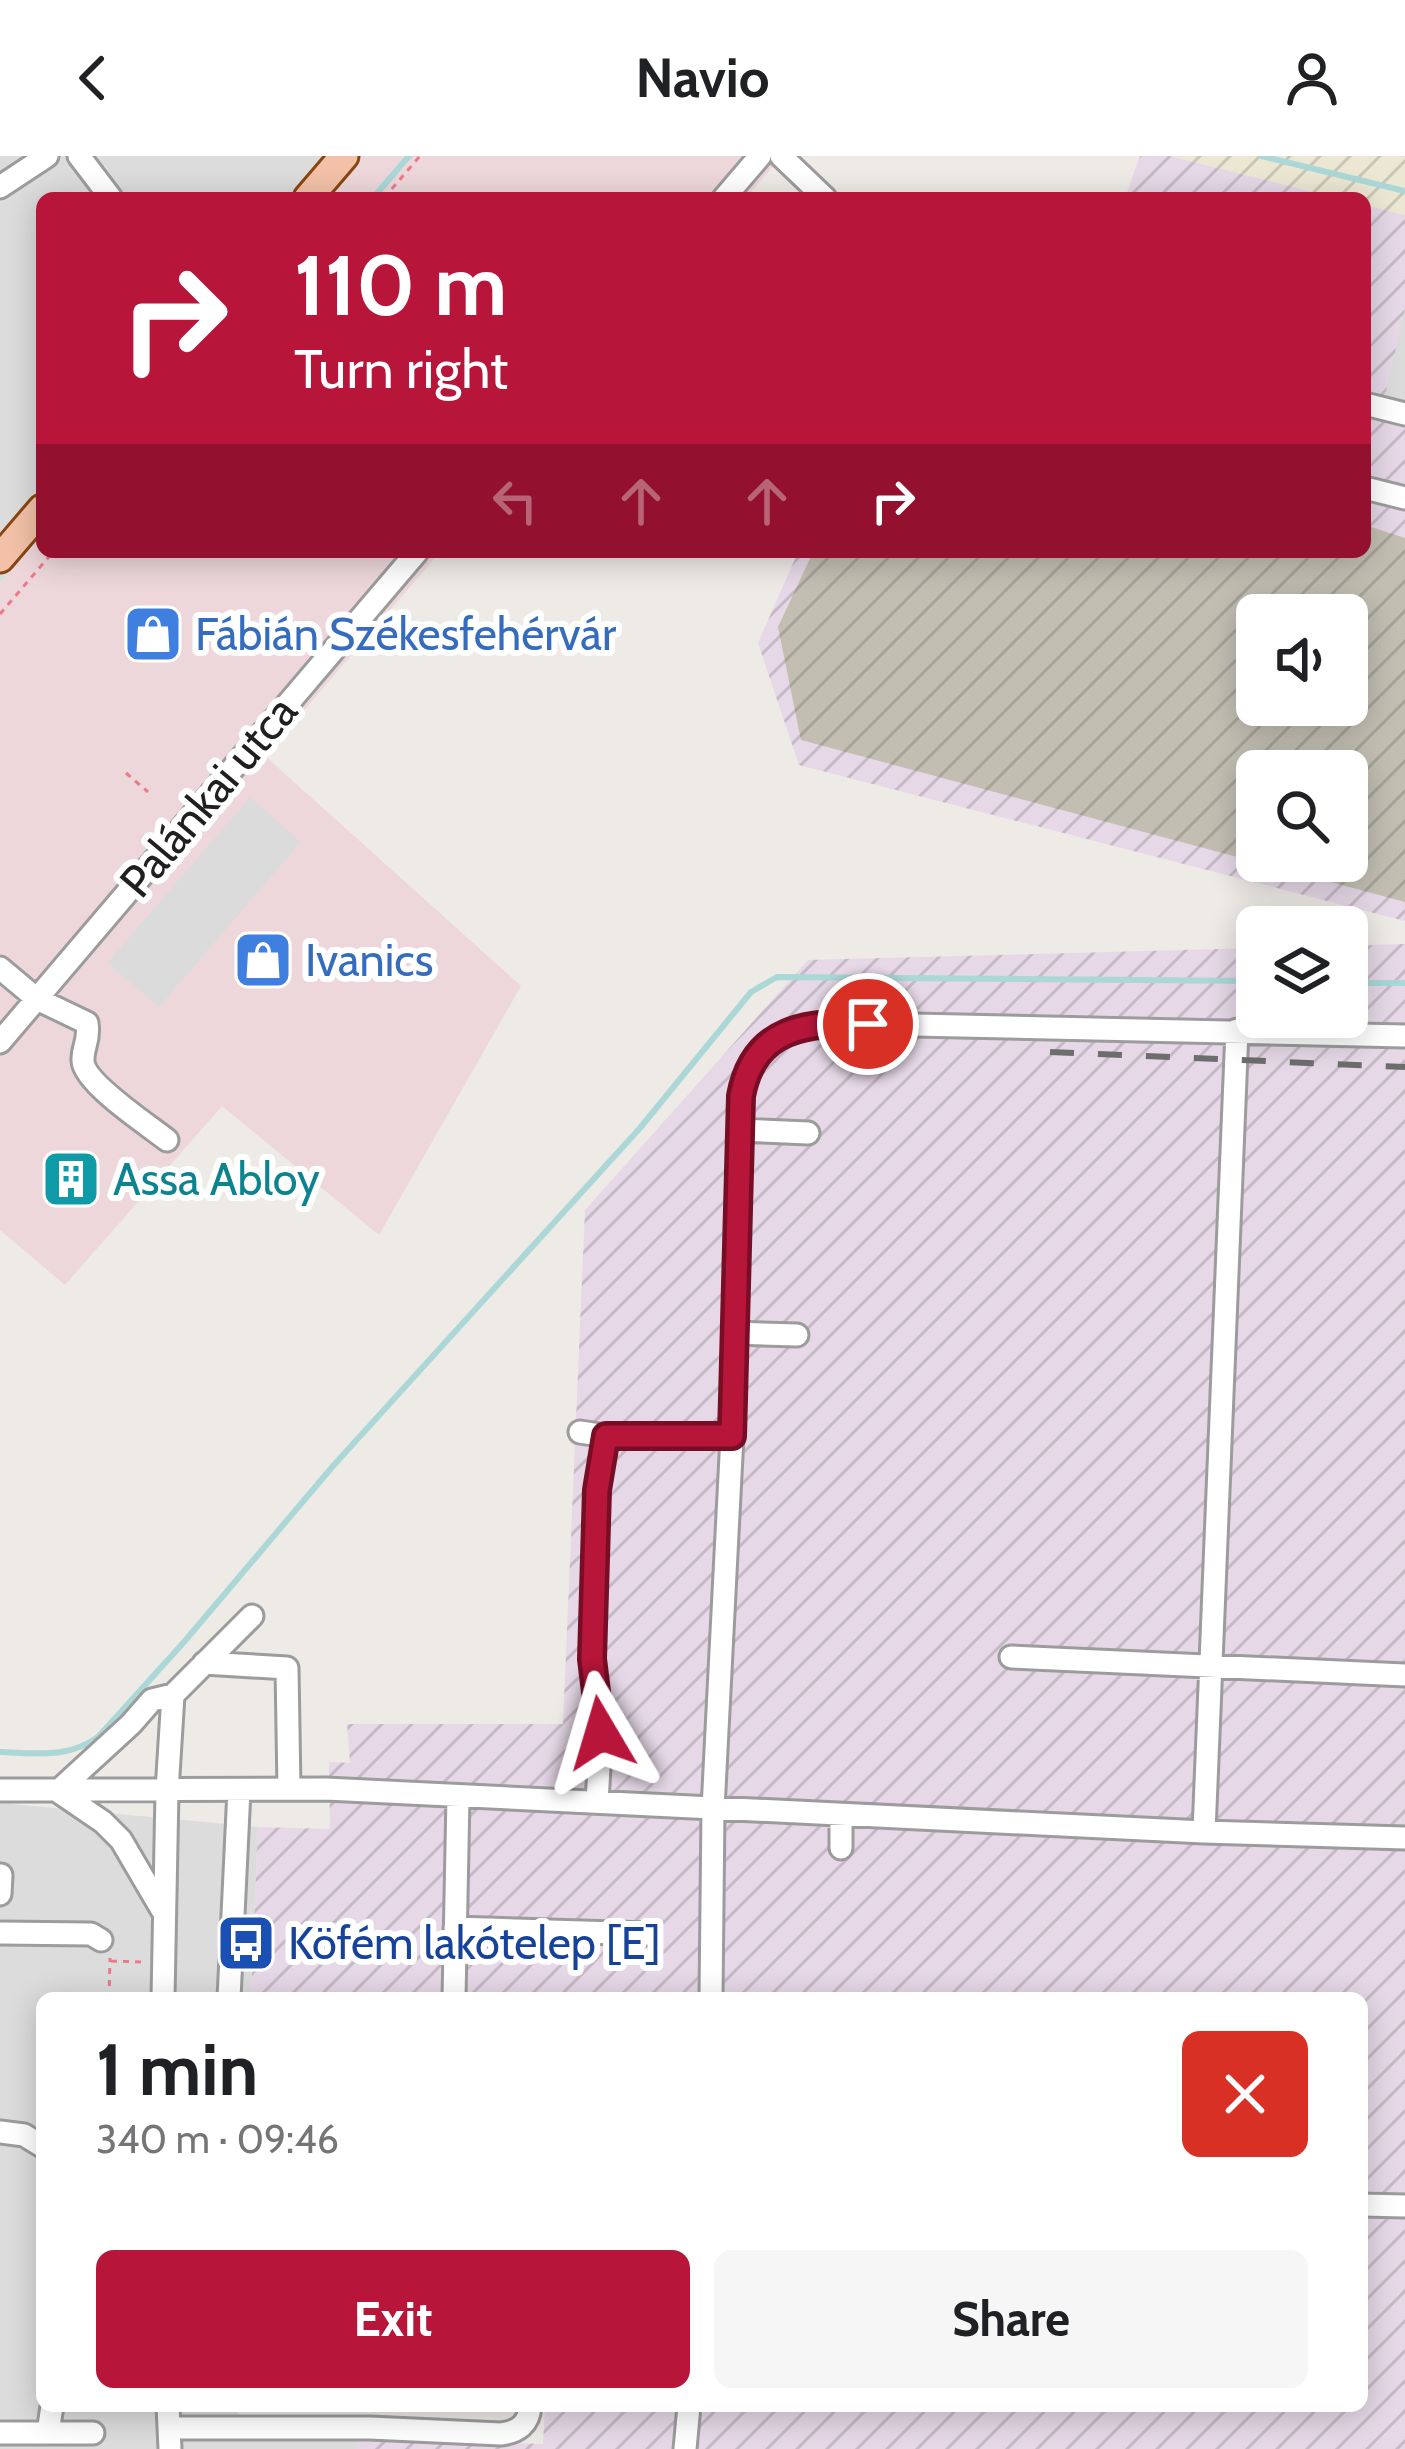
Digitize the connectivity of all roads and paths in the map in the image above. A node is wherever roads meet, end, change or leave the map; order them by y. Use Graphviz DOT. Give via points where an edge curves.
graph roads {
  1 [pos="47,156"];
  2 [pos="79,156"];
  3 [pos="344,156"];
  4 [pos="420,156"];
  5 [pos="760,156"];
  6 [pos="781,156"];
  7 [pos="0,187"];
  8 [pos="106,192"];
  9 [pos="313,192"];
  10 [pos="389,192"];
  11 [pos="729,192"];
  12 [pos="819,192"];
  13 [pos="1371,406"];
  14 [pos="1405,414"];
  15 [pos="1371,490"];
  16 [pos="1405,498"];
  17 [pos="36,516"];
  18 [pos="0,558"];
  19 [pos="48,558"];
  20 [pos="412,558"];
  21 [pos="0,614"];
  22 [pos="126,772"];
  23 [pos="148,792"];
  24 [pos="0,968"];
  25 [pos="37,998"];
  26 [pos="1236,1030"];
  27 [pos="1368,1035"];
  28 [pos="1405,1036"];
  29 [pos="1238,1038"];
  30 [pos="0,1042"];
  31 [pos="740,1130"];
  32 [pos="808,1133"];
  33 [pos="167,1140"];
  34 [pos="734,1333"];
  35 [pos="796,1335"];
  36 [pos="580,1432"];
  37 [pos="606,1436"];
  38 [pos="732,1436"];
  39 [pos="252,1616"];
  40 [pos="1011,1657"];
  41 [pos="204,1663"];
  42 [pos="1210,1668"];
  43 [pos="1405,1676"];
  44 [pos="173,1695"];
  45 [pos="289,1789"];
  46 [pos="0,1790"];
  47 [pos="239,1790"];
  48 [pos="58,1791"];
  49 [pos="166,1791"];
  50 [pos="458,1796"];
  51 [pos="597,1802"];
  52 [pos="713,1809"];
  53 [pos="841,1815"];
  54 [pos="1204,1832"];
  55 [pos="1405,1838"];
  56 [pos="841,1848"];
  57 [pos="1,1874"];
  58 [pos="0,1894"];
  59 [pos="163,1911"];
  60 [pos="455,1928"];
  61 [pos="0,1933"];
  62 [pos="649,1934"];
  63 [pos="106,1951"];
  64 [pos="145,1962"];
  65 [pos="109,1992"];
  66 [pos="163,1992"];
  67 [pos="229,1992"];
  68 [pos="454,1992"];
  69 [pos="711,1992"];
  70 [pos="0,2132"];
  71 [pos="36,2142"];
  72 [pos="1368,2205"];
  73 [pos="1405,2206"];
  74 [pos="51,2412"];
  75 [pos="528,2412"];
  76 [pos="689,2412"];
  77 [pos="321,2417"];
  78 [pos="370,2417"];
  79 [pos="169,2428"];
  80 [pos="0,2433"];
  81 [pos="48,2433"];
  82 [pos="93,2433"];
  83 [pos="686,2449"];
  1 -- 7 [label="street"];
  2 -- 8 [label="street"];
  3 -- 9 [label="main road"];
  4 -- 10 [label="path"];
  5 -- 11 [label="street"];
  6 -- 12 [label="street"];
  13 -- 14 [label="street"];
  15 -- 16 [label="street"];
  17 -- 18 [label="main road"];
  19 -- 21 [label="path"];
  20 -- 25 [label="street, Palánkai utca"];
  22 -- 23 [label="path"];
  24 -- 25 [label="street"];
  25 -- 30 [label="street, Palánkai utca"];
  25 -- 33 [label="street" via="87,1023 85,1069"];
  26 -- 31 [label="street" via="822,1023 784,1034 749,1066"];
  27 -- 28 [label="street"];
  29 -- 42 [label="street"];
  31 -- 32 [label="street"];
  31 -- 34 [label="street"];
  34 -- 35 [label="street"];
  34 -- 38 [label="street"];
  36 -- 37 [label="street"];
  37 -- 38 [label="street"];
  37 -- 51 [label="street" via="592,1659 601,1733"];
  38 -- 52 [label="street"];
  39 -- 41 [label="street"];
  40 -- 42 [label="street"];
  41 -- 44 [label="street"];
  41 -- 45 [label="street" via="287,1668"];
  42 -- 43 [label="street"];
  42 -- 54 [label="street"];
  44 -- 48 [label="street" via="152,1700"];
  44 -- 49 [label="street"];
  45 -- 47 [label="street"];
  45 -- 50 [label="street"];
  46 -- 48 [label="street"];
  47 -- 49 [label="street"];
  47 -- 67 [label="street"];
  48 -- 49 [label="street"];
  48 -- 59 [label="street" via="121,1840"];
  49 -- 59 [label="street"];
  50 -- 51 [label="street"];
  50 -- 60 [label="street"];
  51 -- 52 [label="street"];
  52 -- 53 [label="street"];
  52 -- 69 [label="street"];
  53 -- 54 [label="street"];
  53 -- 56 [label="street"];
  54 -- 55 [label="street"];
  57 -- 58 [label="street"];
  59 -- 66 [label="street"];
  60 -- 62 [label="street"];
  60 -- 68 [label="street"];
  61 -- 63 [label="street" via="91,1934"];
  63 -- 64 [label="path"];
  63 -- 65 [label="path"];
  70 -- 71 [label="street"];
  72 -- 73 [label="street"];
  74 -- 81 [label="street"];
  75 -- 78 [label="street" via="524,2425 501,2434"];
  76 -- 83 [label="street"];
  77 -- 78 [label="street"];
  77 -- 79 [label="street"];
  80 -- 81 [label="street"];
  81 -- 82 [label="street"];
}
